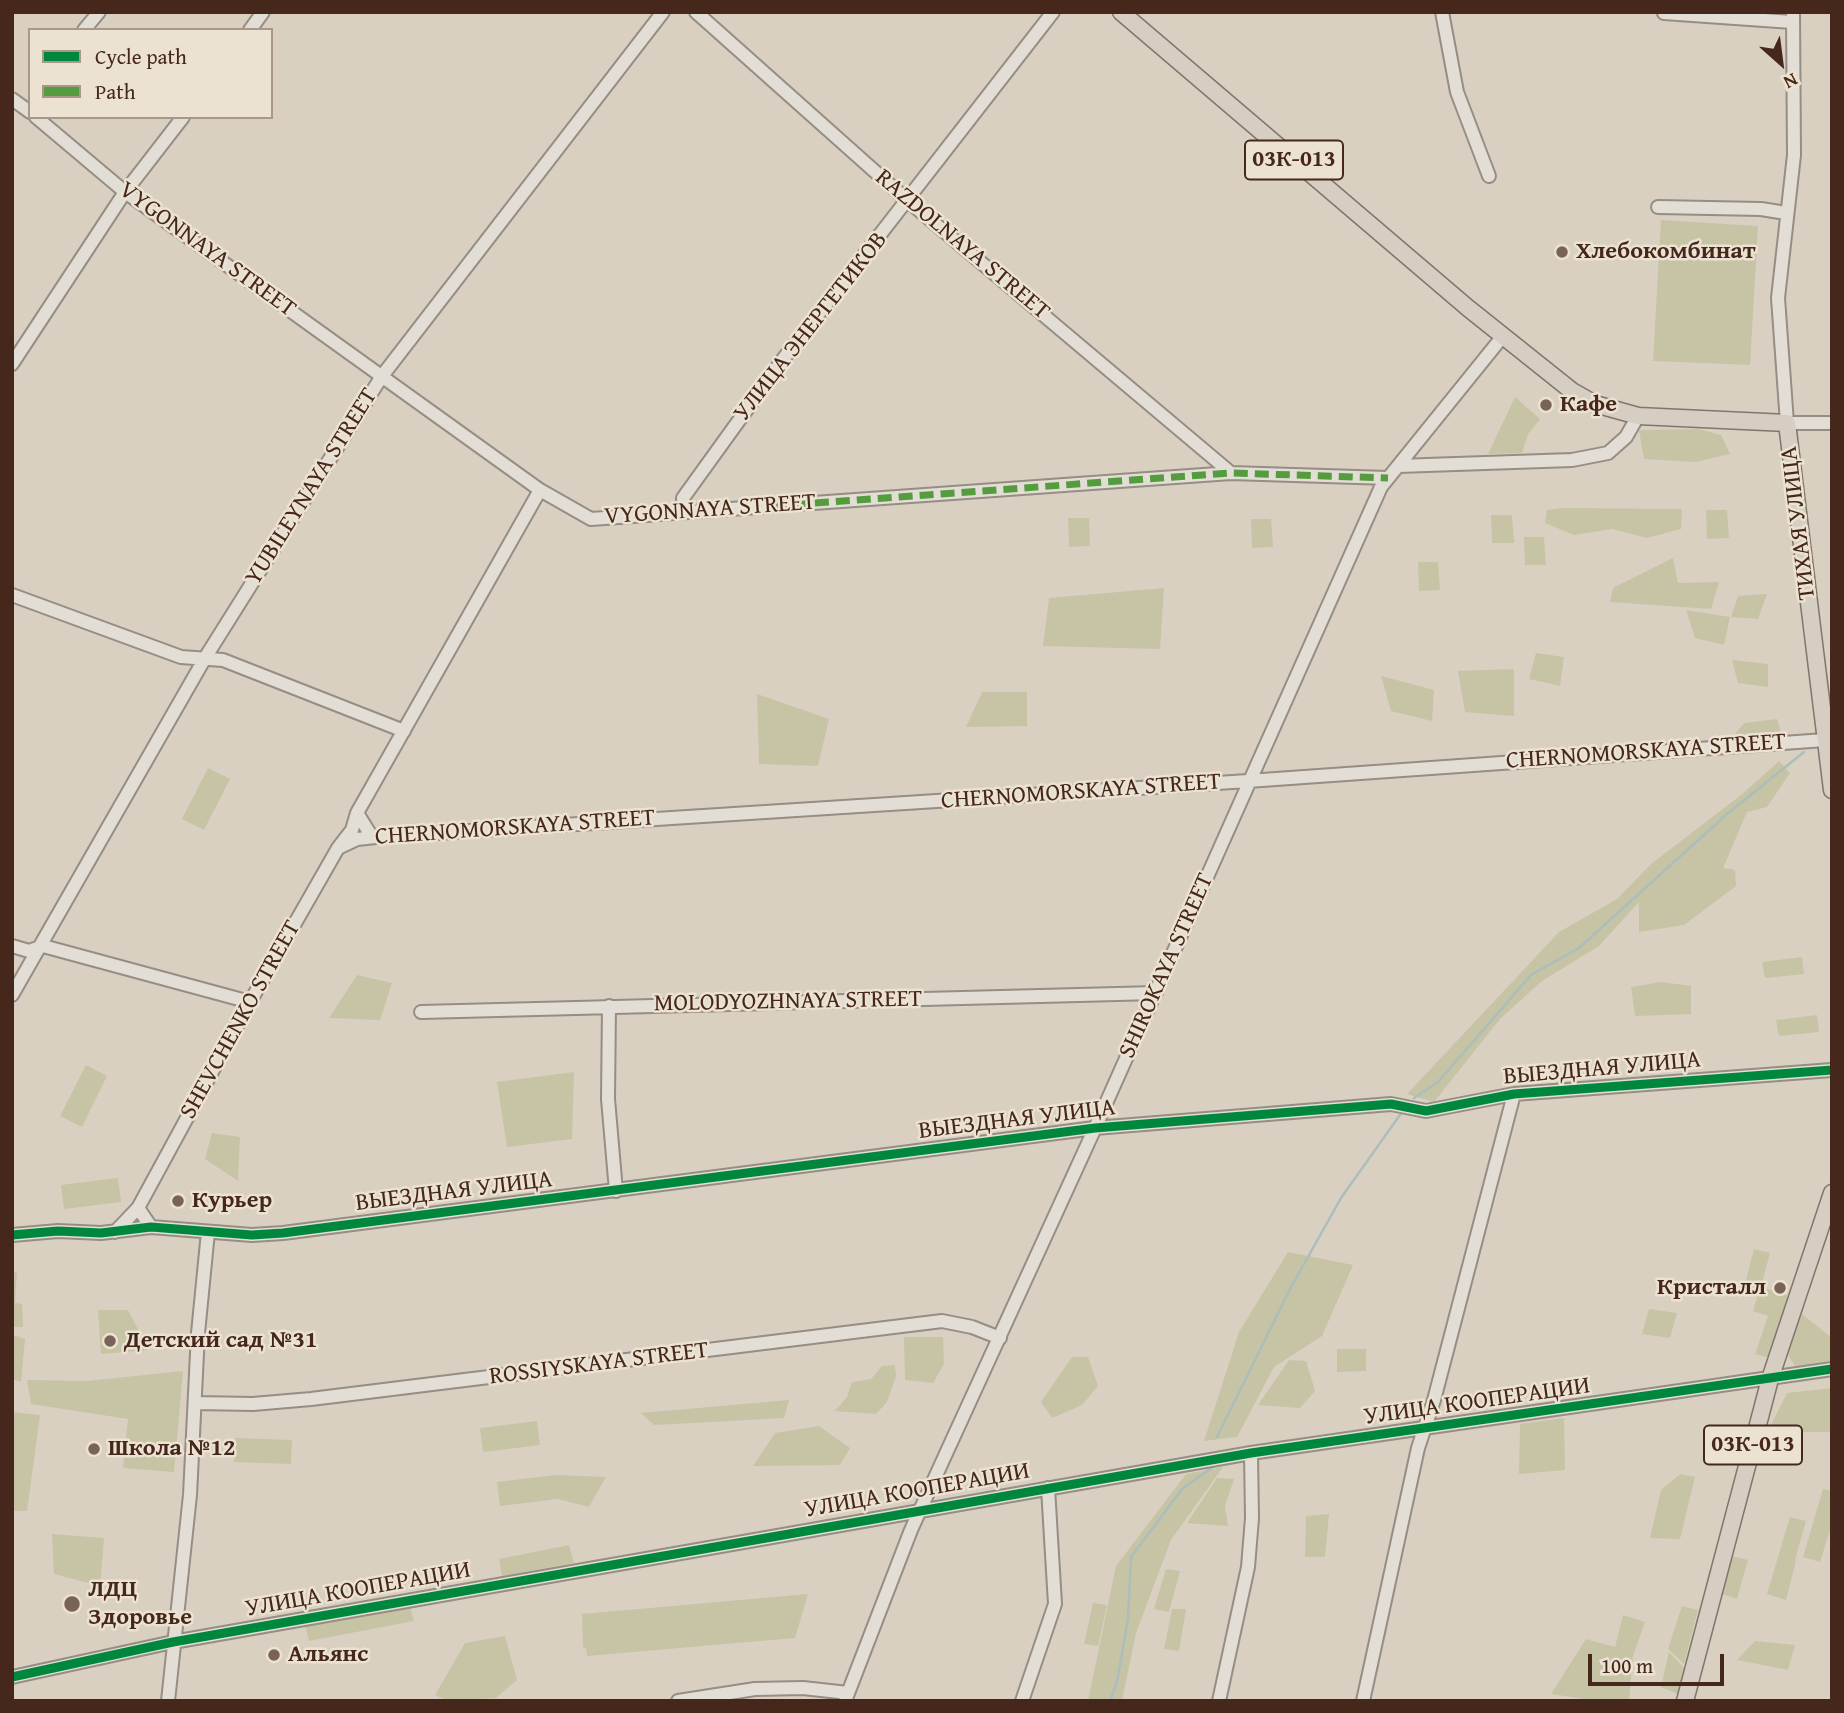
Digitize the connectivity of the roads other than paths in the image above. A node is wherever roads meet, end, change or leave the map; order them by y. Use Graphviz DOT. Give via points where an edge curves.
graph roads {
  1 [pos="99,12"];
  2 [pos="263,12"];
  3 [pos="663,12"];
  4 [pos="696,12"];
  5 [pos="1053,12"];
  6 [pos="1121,12"];
  7 [pos="1442,12"];
  8 [pos="1664,13"];
  9 [pos="1792,17"];
  10 [pos="86,28"];
  11 [pos="251,28"];
  12 [pos="38,119"];
  13 [pos="181,119"];
  14 [pos="1489,176"];
  15 [pos="125,192"];
  16 [pos="908,201"];
  17 [pos="1658,207"];
  18 [pos="1786,213"];
  19 [pos="1503,336"];
  20 [pos="12,364"];
  21 [pos="382,376"];
  22 [pos="1638,416"];
  23 [pos="1787,423"];
  24 [pos="1832,424"];
  25 [pos="1398,466"];
  26 [pos="1231,473"];
  27 [pos="1388,478"];
  28 [pos="540,490"];
  29 [pos="684,512"];
  30 [pos="12,595"];
  31 [pos="205,658"];
  32 [pos="404,731"];
  33 [pos="1825,740"];
  34 [pos="1248,781"];
  35 [pos="1832,790"];
  36 [pos="357,813"];
  37 [pos="372,838"];
  38 [pos="338,848"];
  39 [pos="12,946"];
  40 [pos="43,946"];
  41 [pos="1156,993"];
  42 [pos="12,995"];
  43 [pos="250,1002"];
  44 [pos="609,1006"];
  45 [pos="421,1012"];
  46 [pos="1832,1070"];
  47 [pos="1514,1094"];
  48 [pos="1095,1128"];
  49 [pos="616,1191"];
  50 [pos="1832,1193"];
  51 [pos="138,1208"];
  52 [pos="151,1227"];
  53 [pos="115,1232"];
  54 [pos="208,1232"];
  55 [pos="12,1235"];
  56 [pos="1000,1338"];
  57 [pos="1832,1369"];
  58 [pos="1770,1379"];
  59 [pos="195,1403"];
  60 [pos="1426,1428"];
  61 [pos="1251,1453"];
  62 [pos="1048,1488"];
  63 [pos="920,1510"];
  64 [pos="173,1642"];
  65 [pos="12,1677"];
  66 [pos="847,1697"];
  67 [pos="168,1701"];
  68 [pos="678,1701"];
  69 [pos="1022,1701"];
  70 [pos="1219,1701"];
  71 [pos="1363,1701"];
  72 [pos="1685,1701"];
  1 -- 10 [label="street"];
  2 -- 11 [label="street"];
  3 -- 21 [label="street, YUBILEYNAYA STREET"];
  4 -- 16 [label="street, RAZDOLNAYA STREET"];
  5 -- 16 [label="street, УЛИЦА ЭНЕРГЕТИКОВ"];
  6 -- 19 [label="main road, 03К-013"];
  7 -- 14 [label="street" via="1457,92"];
  8 -- 9 [label="street"];
  9 -- 18 [label="street" via="1794,155"];
  12 -- 15 [label="street, VYGONNAYA STREET"];
  13 -- 15 [label="street"];
  15 -- 20 [label="street"];
  15 -- 21 [label="street, VYGONNAYA STREET"];
  16 -- 26 [label="street, RAZDOLNAYA STREET"];
  16 -- 29 [label="street, УЛИЦА ЭНЕРГЕТИКОВ" via="784,358 682,498"];
  17 -- 18 [label="street"];
  18 -- 23 [label="street" via="1778,298"];
  19 -- 22 [label="main road, 03К-013" via="1572,391 1595,404"];
  19 -- 25 [label="street, SHIROKAYA STREET"];
  21 -- 28 [label="street, VYGONNAYA STREET"];
  21 -- 31 [label="street, YUBILEYNAYA STREET"];
  22 -- 23 [label="main road, 03К-013"];
  22 -- 25 [label="street" via="1626,437 1608,453 1572,460"];
  23 -- 24 [label="street"];
  23 -- 33 [label="main road, ТИХАЯ УЛИЦА"];
  25 -- 27 [label="street, SHIROKAYA STREET"];
  26 -- 27 [label="street, VYGONNAYA STREET"];
  26 -- 29 [label="street, VYGONNAYA STREET"];
  27 -- 34 [label="street, SHIROKAYA STREET"];
  28 -- 29 [label="street, VYGONNAYA STREET" via="591,519"];
  28 -- 32 [label="street, SHEVCHENKO STREET"];
  30 -- 31 [label="street" via="181,657"];
  31 -- 32 [label="street" via="223,660"];
  31 -- 40 [label="street, YUBILEYNAYA STREET"];
  32 -- 36 [label="street, SHEVCHENKO STREET"];
  33 -- 34 [label="street, CHERNOMORSKAYA STREET"];
  33 -- 35 [label="main road, ТИХАЯ УЛИЦА"];
  34 -- 37 [label="street, CHERNOMORSKAYA STREET"];
  34 -- 41 [label="street, SHIROKAYA STREET"];
  36 -- 37 [label="street"];
  36 -- 38 [label="street, SHEVCHENKO STREET" via="352,830"];
  37 -- 38 [label="street, CHERNOMORSKAYA STREET"];
  38 -- 43 [label="street, SHEVCHENKO STREET"];
  39 -- 40 [label="street" via="29,951"];
  40 -- 42 [label="street, YUBILEYNAYA STREET"];
  40 -- 43 [label="street"];
  41 -- 44 [label="street, MOLODYOZHNAYA STREET"];
  41 -- 48 [label="street, SHIROKAYA STREET"];
  43 -- 51 [label="street, SHEVCHENKO STREET"];
  44 -- 45 [label="street, MOLODYOZHNAYA STREET"];
  44 -- 49 [label="street" via="608,1099"];
  46 -- 47 [label="street, ВЫЕЗДНАЯ УЛИЦА"];
  47 -- 48 [label="street, ВЫЕЗДНАЯ УЛИЦА" via="1426,1111 1391,1104"];
  47 -- 60 [label="street"];
  48 -- 49 [label="street, ВЫЕЗДНАЯ УЛИЦА"];
  48 -- 56 [label="street, SHIROKAYA STREET"];
  49 -- 54 [label="street, ВЫЕЗДНАЯ УЛИЦА" via="283,1233"];
  50 -- 58 [label="main road, 03К-013"];
  51 -- 52 [label="street"];
  51 -- 53 [label="street, SHEVCHENKO STREET"];
  52 -- 53 [label="street, ВЫЕЗДНАЯ УЛИЦА"];
  52 -- 54 [label="street, ВЫЕЗДНАЯ УЛИЦА"];
  53 -- 55 [label="street, ВЫЕЗДНАЯ УЛИЦА"];
  54 -- 59 [label="street"];
  56 -- 59 [label="street, ROSSIYSKAYA STREET" via="942,1321 336,1396 253,1404"];
  56 -- 63 [label="street, SHIROKAYA STREET"];
  57 -- 58 [label="street, УЛИЦА КООПЕРАЦИИ"];
  58 -- 60 [label="street, УЛИЦА КООПЕРАЦИИ"];
  58 -- 72 [label="main road, 03К-013"];
  59 -- 64 [label="street"];
  60 -- 61 [label="street, УЛИЦА КООПЕРАЦИИ"];
  60 -- 71 [label="street" via="1418,1447"];
  61 -- 62 [label="street, УЛИЦА КООПЕРАЦИИ"];
  61 -- 70 [label="street" via="1248,1567"];
  62 -- 63 [label="street, УЛИЦА КООПЕРАЦИИ"];
  62 -- 69 [label="street" via="1055,1604"];
  63 -- 64 [label="street, УЛИЦА КООПЕРАЦИИ"];
  63 -- 66 [label="street, SHIROKAYA STREET"];
  64 -- 65 [label="street, УЛИЦА КООПЕРАЦИИ"];
  64 -- 67 [label="street"];
  66 -- 68 [label="street" via="803,1688 755,1689"];
}
